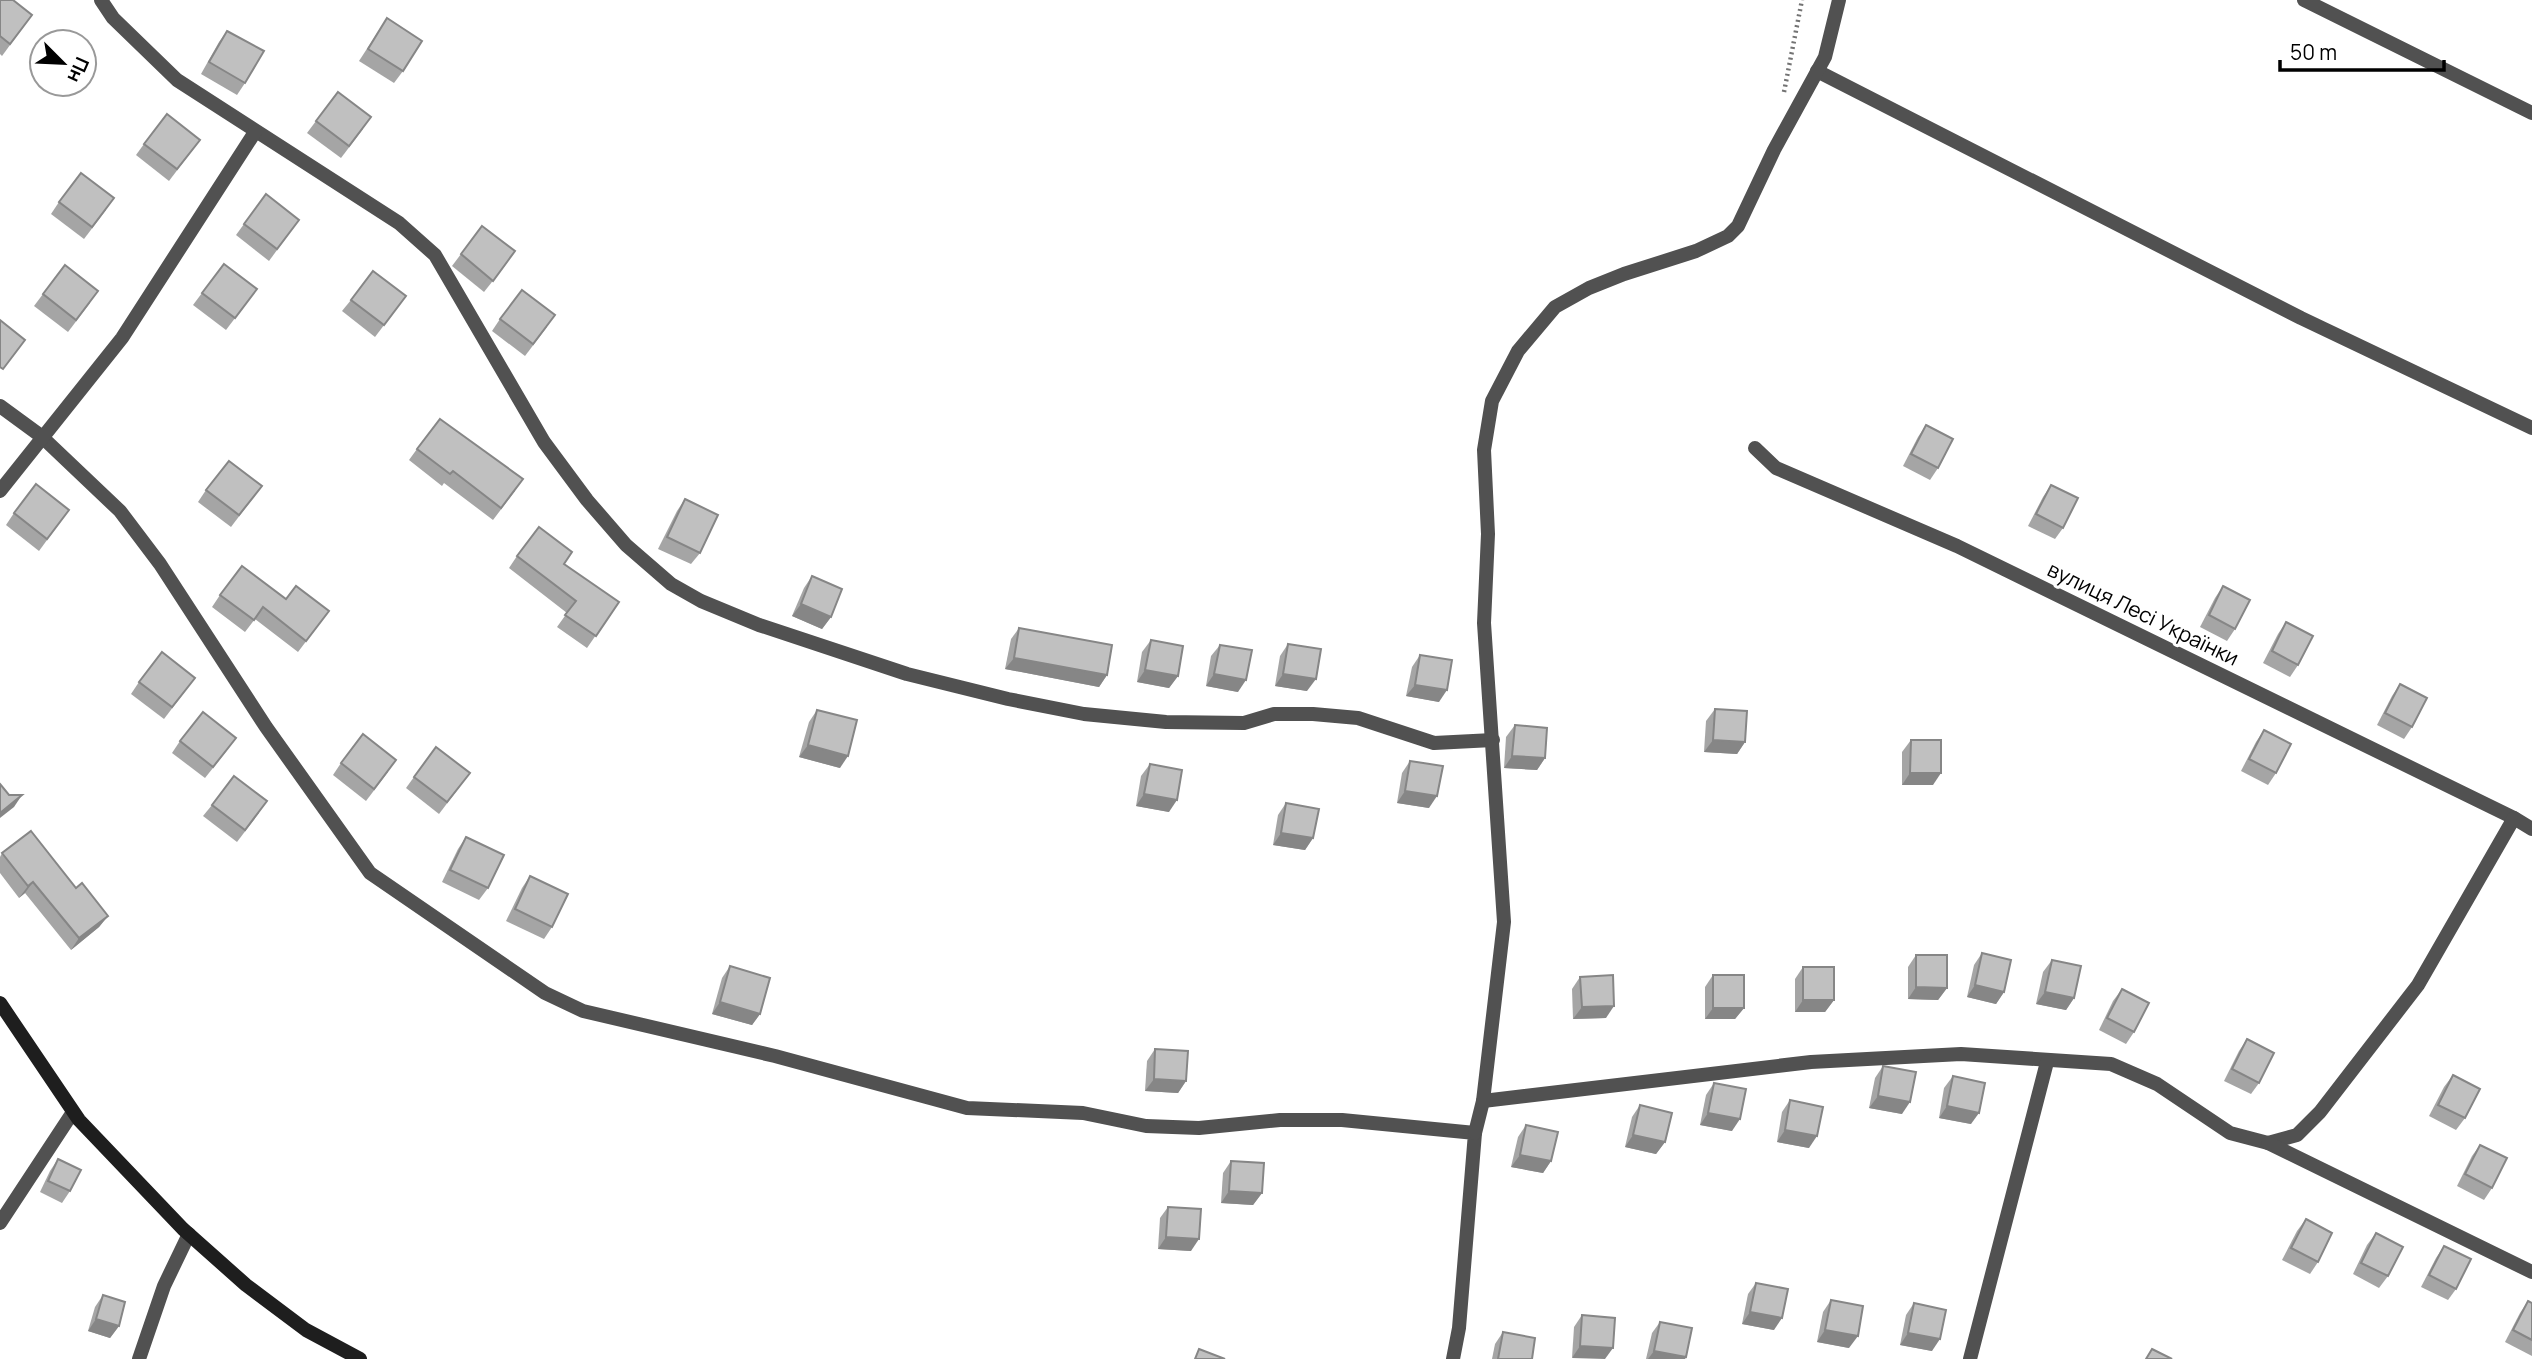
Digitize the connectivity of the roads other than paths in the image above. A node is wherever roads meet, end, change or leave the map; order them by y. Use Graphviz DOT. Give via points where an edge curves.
graph roads {
  1 [pos="102,0"];
  2 [pos="1839,0"];
  3 [pos="2304,0"];
  4 [pos="1817,71"];
  5 [pos="2532,113"];
  6 [pos="255,132"];
  7 [pos="0,405"];
  8 [pos="2532,428"];
  9 [pos="41,436"];
  10 [pos="1755,448"];
  11 [pos="0,491"];
  12 [pos="1493,740"];
  13 [pos="2514,818"];
  14 [pos="2532,829"];
  15 [pos="0,1003"];
  16 [pos="2047,1062"];
  17 [pos="1483,1101"];
  18 [pos="73,1112"];
  19 [pos="1475,1133"];
  20 [pos="2268,1143"];
  21 [pos="0,1223"];
  22 [pos="189,1234"];
  23 [pos="2532,1272"];
  24 [pos="139,1359"];
  25 [pos="360,1359"];
  26 [pos="1453,1359"];
  27 [pos="1970,1359"];
  1 -- 6 [label="street" via="113,18 177,80"];
  2 -- 4 [label="street"];
  3 -- 5 [label="street"];
  4 -- 8 [label="street" via="2301,318"];
  4 -- 12 [label="street" via="1738,226 1696,251 1589,288 1555,307 1518,351 1492,401 1484,450 1488,534 1483,622"];
  6 -- 9 [label="street" via="122,338"];
  6 -- 12 [label="street" via="399,223 435,255 544,442 587,500 626,545 671,584 701,601 907,674 1084,714 1244,723 1274,714 1313,714 1358,718 1434,743"];
  7 -- 9 [label="street"];
  9 -- 11 [label="street"];
  9 -- 19 [label="street" via="120,511 160,564 370,873 545,993 583,1011 967,1108 1083,1113 1146,1126 1199,1128 1342,1120"];
  10 -- 13 [label="street, вулиця Лесі Українки" via="1776,468 1957,547"];
  12 -- 17 [label="street" via="1504,922"];
  13 -- 14 [label="street, вулиця Лесі Українки"];
  13 -- 20 [label="street" via="2399,1011 2297,1135"];
  15 -- 18 [label="street"];
  16 -- 17 [label="street" via="1961,1054 1811,1062"];
  16 -- 20 [label="street" via="2111,1064 2157,1084 2230,1133"];
  16 -- 27 [label="street"];
  17 -- 19 [label="street"];
  18 -- 21 [label="street"];
  18 -- 22 [label="street"];
  19 -- 26 [label="street"];
  20 -- 23 [label="street"];
  22 -- 24 [label="street" via="164,1286"];
  22 -- 25 [label="street" via="296,1323"];
}
